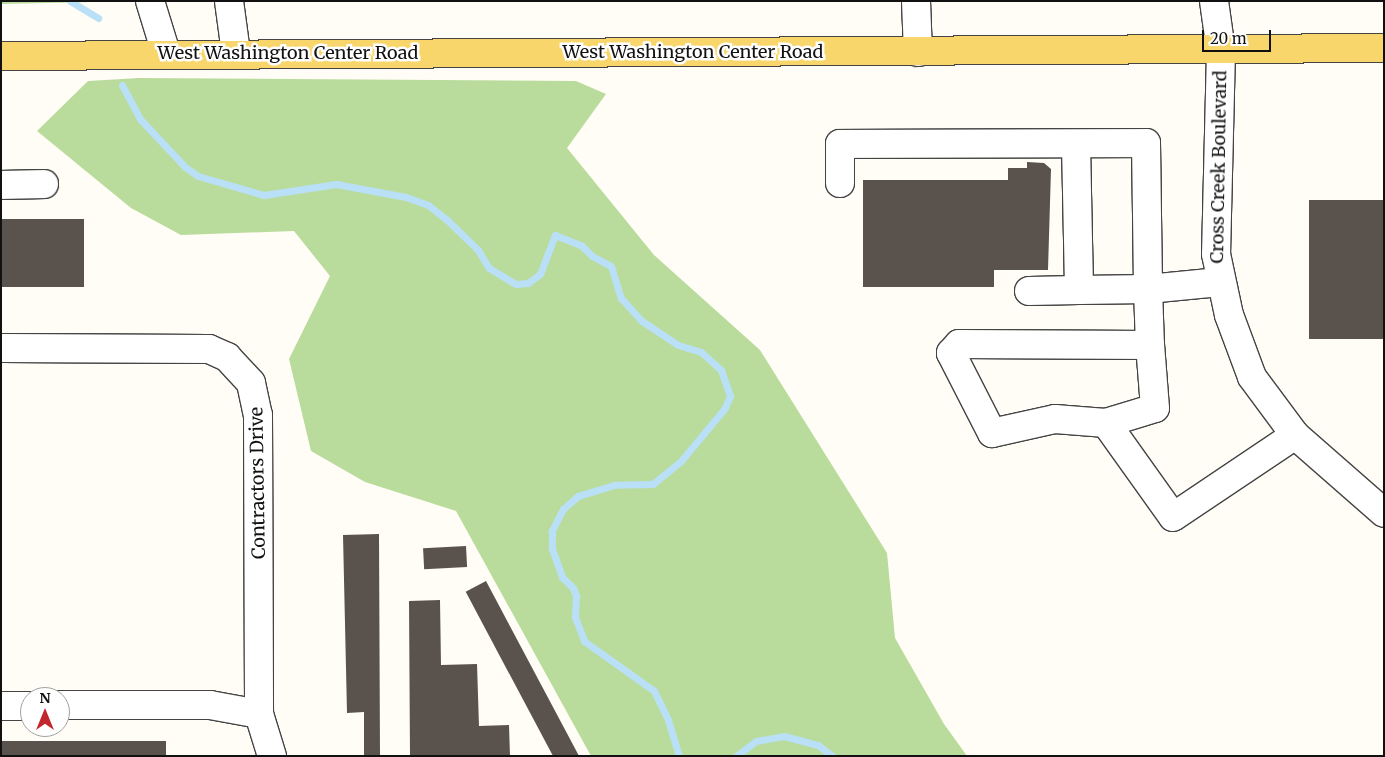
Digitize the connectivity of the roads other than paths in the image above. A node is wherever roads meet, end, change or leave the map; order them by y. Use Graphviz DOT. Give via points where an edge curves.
graph roads {
  1 [pos="150,1"];
  2 [pos="229,1"];
  3 [pos="916,1"];
  4 [pos="1214,1"];
  5 [pos="1384,48"];
  6 [pos="1221,51"];
  7 [pos="918,52"];
  8 [pos="166,53"];
  9 [pos="236,53"];
  10 [pos="1,56"];
  11 [pos="1076,144"];
  12 [pos="840,183"];
  13 [pos="1,184"];
  14 [pos="44,184"];
  15 [pos="1220,282"];
  16 [pos="1148,289"];
  17 [pos="1079,290"];
  18 [pos="1029,291"];
  19 [pos="1150,345"];
  20 [pos="1,348"];
  21 [pos="1106,423"];
  22 [pos="1295,435"];
  23 [pos="1384,513"];
  24 [pos="70,705"];
  25 [pos="1,706"];
  26 [pos="20,706"];
  27 [pos="259,714"];
  28 [pos="272,756"];
  1 -- 8 [label="street"];
  2 -- 9 [label="street"];
  3 -- 7 [label="street"];
  4 -- 6 [label="street, Cross Creek Boulevard"];
  5 -- 6 [label="main road, West Washington Center Road"];
  6 -- 7 [label="main road, West Washington Center Road"];
  6 -- 15 [label="street, Cross Creek Boulevard" via="1216,254"];
  7 -- 9 [label="main road, West Washington Center Road"];
  8 -- 9 [label="main road, West Washington Center Road"];
  8 -- 10 [label="main road, West Washington Center Road"];
  11 -- 12 [label="street" via="840,144"];
  11 -- 16 [label="street" via="1146,143"];
  11 -- 17 [label="street"];
  13 -- 14 [label="street"];
  15 -- 16 [label="street"];
  15 -- 22 [label="street, Cross Creek Boulevard" via="1252,377"];
  16 -- 17 [label="street"];
  16 -- 19 [label="street"];
  17 -- 18 [label="street"];
  19 -- 21 [label="street" via="1155,408"];
  19 -- 21 [label="street" via="959,344 951,353 992,433 1055,419"];
  20 -- 27 [label="street, Contractors Drive" via="188,347 209,349 242,369 257,398 258,415"];
  21 -- 22 [label="street" via="1173,517"];
  22 -- 23 [label="street, Cross Creek Boulevard"];
  24 -- 27 [label="street" via="210,705"];
  25 -- 26 [label="street"];
  27 -- 28 [label="street, Contractors Drive"];
}
